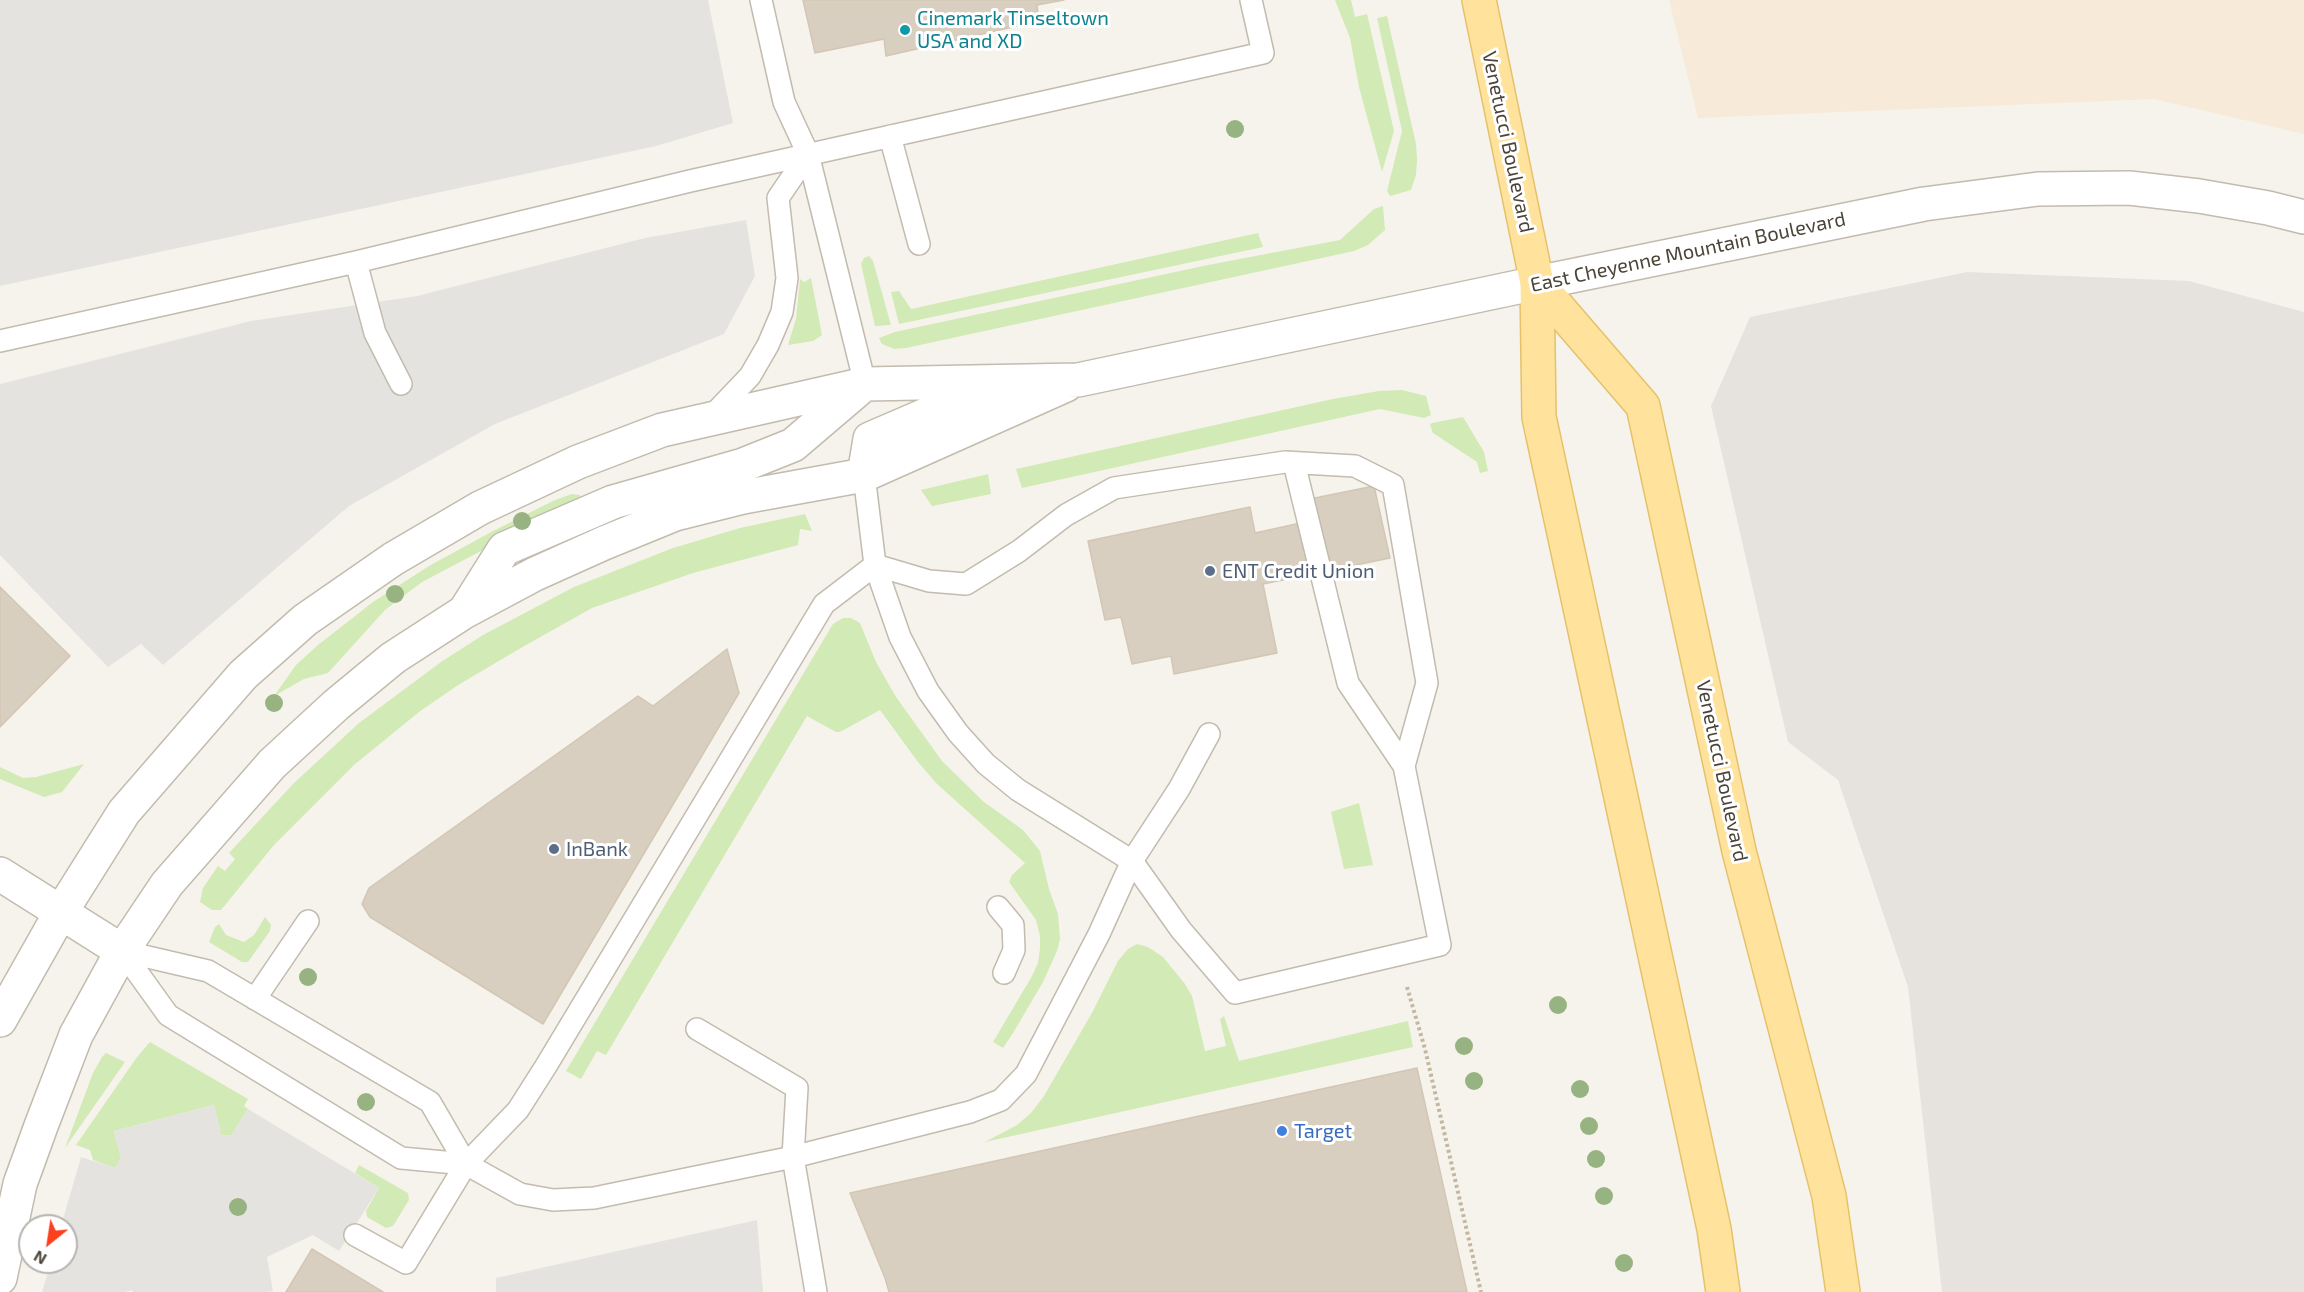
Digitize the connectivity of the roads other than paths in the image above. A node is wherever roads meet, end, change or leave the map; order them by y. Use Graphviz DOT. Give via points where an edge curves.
graph roads {
  1 [pos="761,0"];
  2 [pos="1251,0"];
  3 [pos="1479,0"];
  4 [pos="890,136"];
  5 [pos="808,154"];
  6 [pos="2304,217"];
  7 [pos="919,244"];
  8 [pos="356,262"];
  9 [pos="1538,284"];
  10 [pos="0,341"];
  11 [pos="1031,380"];
  12 [pos="1078,380"];
  13 [pos="401,384"];
  14 [pos="865,384"];
  15 [pos="708,420"];
  16 [pos="1294,463"];
  17 [pos="864,475"];
  18 [pos="875,565"];
  19 [pos="464,612"];
  20 [pos="1209,734"];
  21 [pos="1404,766"];
  22 [pos="1132,861"];
  23 [pos="0,874"];
  24 [pos="998,907"];
  25 [pos="61,912"];
  26 [pos="308,921"];
  27 [pos="123,951"];
  28 [pos="1004,973"];
  29 [pos="255,999"];
  30 [pos="0,1020"];
  31 [pos="698,1029"];
  32 [pos="793,1157"];
  33 [pos="466,1164"];
  34 [pos="355,1235"];
  35 [pos="0,1278"];
  36 [pos="816,1292"];
  37 [pos="1724,1292"];
  38 [pos="1843,1292"];
  1 -- 5 [label="lane" via="784,102"];
  2 -- 4 [label="lane" via="1263,53"];
  3 -- 9 [label="main road, Venetucci Boulevard"];
  4 -- 5 [label="lane"];
  4 -- 7 [label="lane"];
  5 -- 8 [label="lane"];
  5 -- 14 [label="lane"];
  5 -- 15 [label="lane" via="778,198 787,278 782,312 750,376"];
  6 -- 9 [label="street, East Cheyenne Mountain Boulevard" via="2141,189 2038,189 1924,204"];
  8 -- 10 [label="lane"];
  8 -- 13 [label="lane" via="375,333"];
  9 -- 12 [label="street, East Cheyenne Mountain Boulevard"];
  9 -- 37 [label="main road, Venetucci Boulevard" via="1539,417 1709,1206"];
  9 -- 38 [label="main road, Venetucci Boulevard" via="1643,406 1739,851 1829,1196"];
  11 -- 12 [label="street, East Cheyenne Mountain Boulevard"];
  11 -- 14 [label="street, East Cheyenne Mountain Boulevard"];
  11 -- 17 [label="street, East Cheyenne Mountain Boulevard" via="935,411 870,439"];
  12 -- 17 [label="street, East Cheyenne Mountain Boulevard"];
  14 -- 15 [label="street, East Cheyenne Mountain Boulevard"];
  14 -- 19 [label="street, East Cheyenne Mountain Boulevard" via="793,445 743,465 613,502 504,549"];
  15 -- 25 [label="street, East Cheyenne Mountain Boulevard" via="662,430 588,458 480,508 393,559 305,620 243,675 124,812"];
  16 -- 18 [label="lane" via="1114,488 1066,515 966,584 929,581"];
  16 -- 21 [label="lane" via="1348,682"];
  16 -- 21 [label="lane" via="1355,466 1393,485 1427,683"];
  17 -- 18 [label="lane"];
  17 -- 19 [label="street, East Cheyenne Mountain Boulevard" via="675,514 535,574"];
  18 -- 22 [label="lane" via="900,637 928,691 958,733 1018,790"];
  18 -- 33 [label="lane" via="824,604 518,1110"];
  19 -- 27 [label="street, East Cheyenne Mountain Boulevard" via="393,658 272,764 166,884"];
  20 -- 22 [label="lane"];
  21 -- 22 [label="lane" via="1440,945 1234,993 1180,930"];
  22 -- 32 [label="lane" via="1026,1074 1001,1100 970,1112"];
  23 -- 25 [label="street"];
  24 -- 28 [label="lane" via="1013,925 1014,950"];
  25 -- 27 [label="street"];
  25 -- 30 [label="street, East Cheyenne Mountain Boulevard"];
  26 -- 29 [label="lane"];
  27 -- 29 [label="lane" via="208,971"];
  27 -- 33 [label="lane" via="168,1015 401,1158"];
  27 -- 35 [label="street, East Cheyenne Mountain Boulevard" via="76,1035 41,1126 20,1184"];
  29 -- 33 [label="lane" via="430,1102"];
  31 -- 32 [label="lane" via="797,1088"];
  32 -- 33 [label="lane" via="594,1198 553,1200 520,1194"];
  32 -- 36 [label="lane"];
  33 -- 34 [label="lane" via="406,1263"];
}
